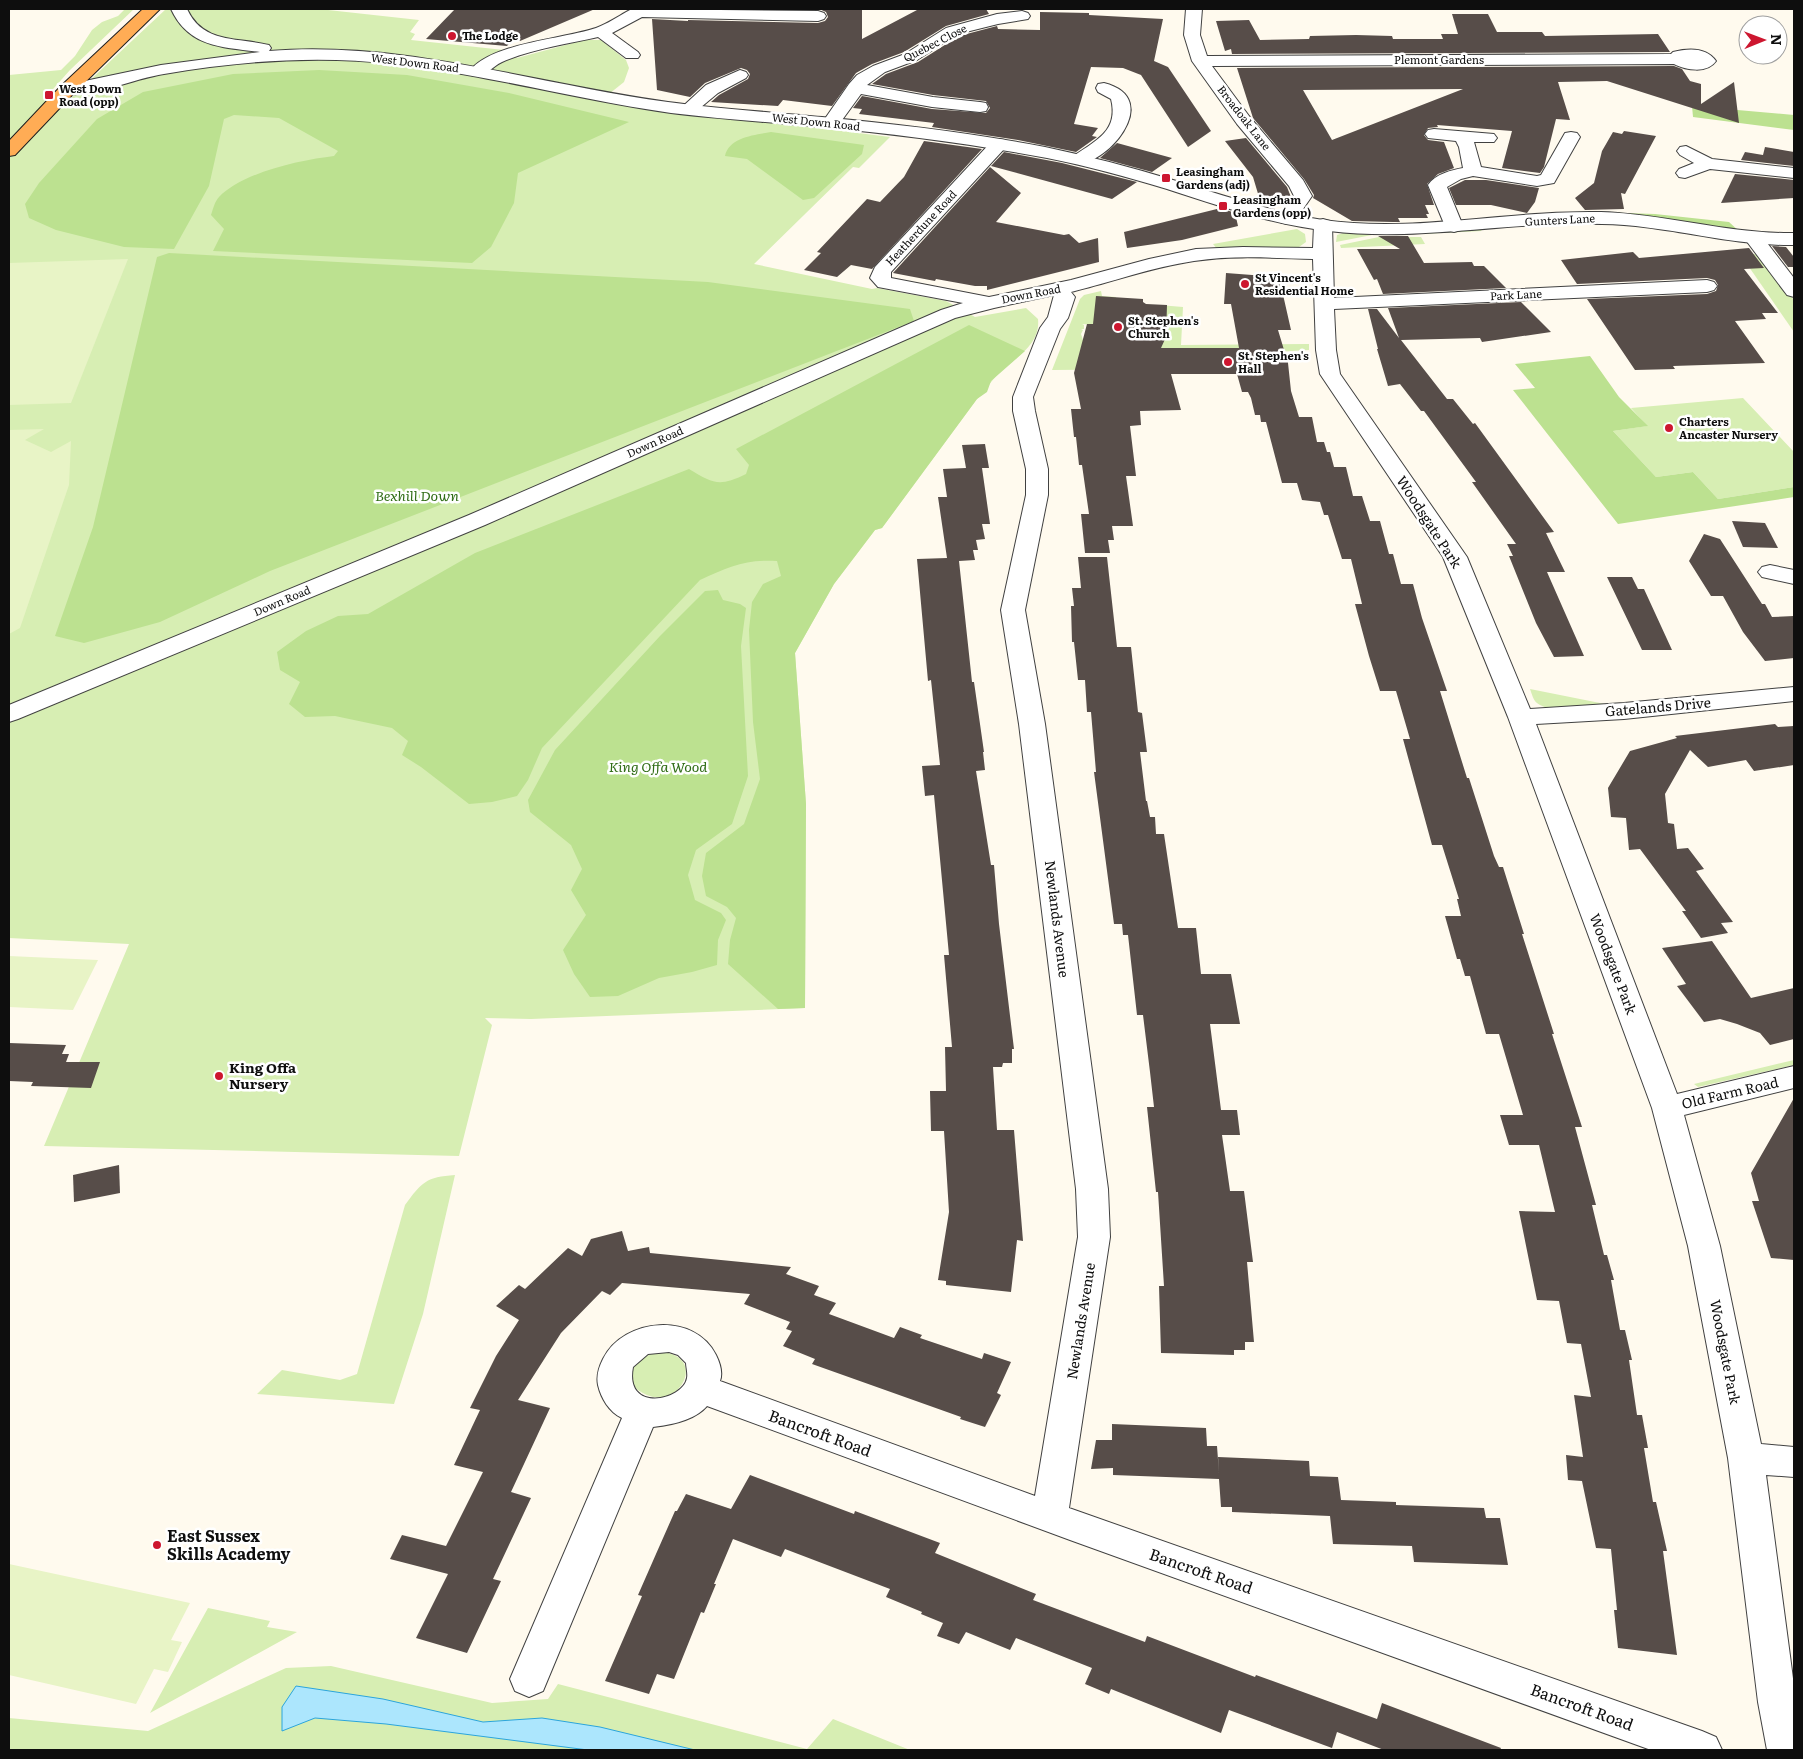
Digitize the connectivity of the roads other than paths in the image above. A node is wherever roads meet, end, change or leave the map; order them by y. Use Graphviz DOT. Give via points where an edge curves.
graph roads {
  1 [pos="152,9"];
  2 [pos="180,9"];
  3 [pos="1194,9"];
  4 [pos="638,10"];
  5 [pos="818,16"];
  6 [pos="1021,18"];
  7 [pos="601,32"];
  8 [pos="302,54"];
  9 [pos="632,55"];
  10 [pos="1677,59"];
  11 [pos="1200,61"];
  12 [pos="477,72"];
  13 [pos="743,81"];
  14 [pos="855,88"];
  15 [pos="1104,88"];
  16 [pos="67,90"];
  17 [pos="980,107"];
  18 [pos="688,109"];
  19 [pos="831,123"];
  20 [pos="1434,134"];
  21 [pos="1462,136"];
  22 [pos="1571,137"];
  23 [pos="1488,138"];
  24 [pos="999,144"];
  25 [pos="9,151"];
  26 [pos="1686,151"];
  27 [pos="1081,160"];
  28 [pos="1708,164"];
  29 [pos="1472,171"];
  30 [pos="1685,172"];
  31 [pos="1794,173"];
  32 [pos="1287,218"];
  33 [pos="1323,225"];
  34 [pos="1454,226"];
  35 [pos="1754,239"];
  36 [pos="1794,239"];
  37 [pos="1322,254"];
  38 [pos="1708,286"];
  39 [pos="1059,288"];
  40 [pos="1794,291"];
  41 [pos="1022,297"];
  42 [pos="986,302"];
  43 [pos="1325,303"];
  44 [pos="1050,328"];
  45 [pos="1770,572"];
  46 [pos="1794,576"];
  47 [pos="1794,694"];
  48 [pos="9,714"];
  49 [pos="1520,717"];
  50 [pos="1794,1078"];
  51 [pos="1667,1108"];
  52 [pos="701,1389"];
  53 [pos="642,1411"];
  54 [pos="1746,1458"];
  55 [pos="1794,1462"];
  56 [pos="1050,1517"];
  57 [pos="530,1680"];
  58 [pos="1702,1750"];
  59 [pos="1788,1750"];
  1 -- 16 [label="highway"];
  2 -- 8 [label="street, West Down Road" via="185,22 195,32"];
  3 -- 11 [label="street, Broadoak Lane" via="1192,35"];
  4 -- 5 [label="street" via="792,22"];
  4 -- 7 [label="street"];
  6 -- 14 [label="street, Quebec Close" via="997,18 952,32 863,78"];
  7 -- 9 [label="street"];
  7 -- 12 [label="street" via="550,42 496,59"];
  8 -- 12 [label="street, West Down Road" via="417,62"];
  8 -- 16 [label="street, West Down Road" via="157,70"];
  10 -- 11 [label="street, Plemont Gardens"];
  11 -- 32 [label="street, Broadoak Lane" via="1243,120 1297,184 1303,196"];
  12 -- 18 [label="street, West Down Road"];
  13 -- 18 [label="street" via="724,83 712,89"];
  14 -- 17 [label="street"];
  14 -- 19 [label="street, Quebec Close"];
  15 -- 27 [label="street" via="1119,96 1124,109 1122,122 1108,139"];
  16 -- 25 [label="highway"];
  18 -- 19 [label="street, West Down Road"];
  19 -- 24 [label="street, West Down Road"];
  20 -- 21 [label="street"];
  21 -- 23 [label="street"];
  21 -- 29 [label="street" via="1468,147"];
  22 -- 29 [label="street" via="1548,179 1537,181"];
  24 -- 27 [label="street, West Down Road"];
  24 -- 42 [label="street, Heatherdune Road" via="880,278 885,283"];
  26 -- 28 [label="street"];
  27 -- 32 [label="street, West Down Road"];
  28 -- 30 [label="street"];
  28 -- 31 [label="street"];
  29 -- 34 [label="street" via="1455,175 1437,185"];
  32 -- 33 [label="street, West Down Road"];
  33 -- 34 [label="street, Gunters Lane"];
  33 -- 37 [label="street, Woodsgate Park"];
  34 -- 35 [label="street, Gunters Lane" via="1598,218 1636,220"];
  35 -- 36 [label="street, Gunters Lane"];
  35 -- 40 [label="street"];
  37 -- 39 [label="street, Down Road" via="1246,252 1196,255"];
  37 -- 43 [label="street, Woodsgate Park"];
  38 -- 43 [label="street, Park Lane"];
  39 -- 41 [label="street, Down Road"];
  39 -- 44 [label="street, Newlands Avenue" via="1065,297 1058,318"];
  41 -- 42 [label="street, Down Road"];
  41 -- 44 [label="street" via="1044,317"];
  42 -- 48 [label="street, Down Road" via="948,314 486,516"];
  43 -- 49 [label="street, Woodsgate Park" via="1330,374 1455,557"];
  44 -- 56 [label="street, Newlands Avenue" via="1024,397 1037,469 1037,495 1013,610 1035,744 1092,1189 1094,1237"];
  45 -- 46 [label="street"];
  47 -- 49 [label="street, Gatelands Drive" via="1624,711"];
  49 -- 51 [label="street, Woodsgate Park"];
  50 -- 51 [label="street, Old Farm Road"];
  51 -- 54 [label="street, Woodsgate Park" via="1704,1246"];
  52 -- 53 [label="street" via="676,1409 659,1413"];
  52 -- 53 [label="street" via="705,1372 701,1356 688,1344 669,1338 648,1339 630,1348 616,1365 614,1374 614,1386 619,1397"];
  52 -- 56 [label="street, Bancroft Road"];
  53 -- 57 [label="street"];
  54 -- 55 [label="street"];
  54 -- 59 [label="street, Woodsgate Park" via="1777,1702"];
  56 -- 58 [label="street, Bancroft Road"];
}
